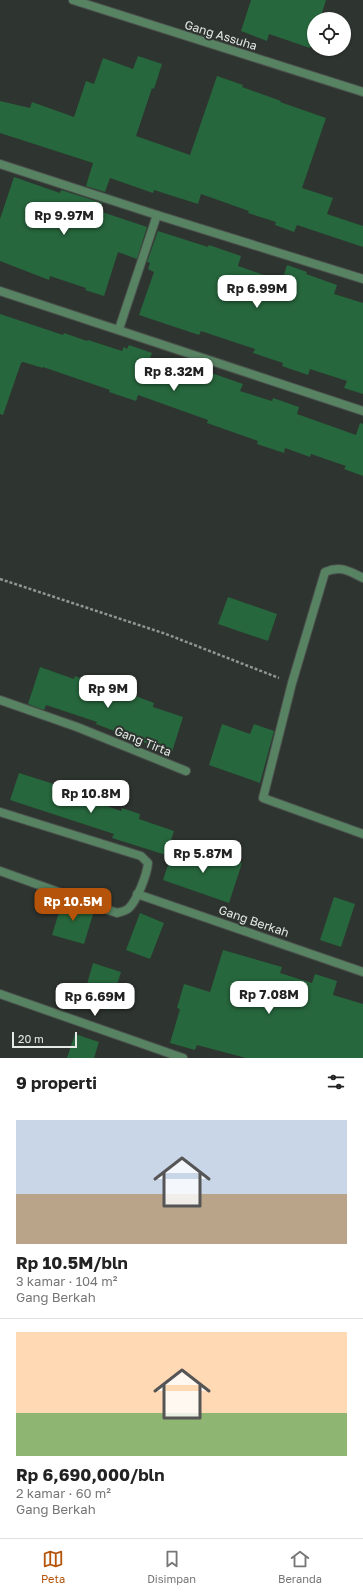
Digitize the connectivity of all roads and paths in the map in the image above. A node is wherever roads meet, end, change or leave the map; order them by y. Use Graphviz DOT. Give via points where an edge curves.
graph roads {
  1 [pos="73,0"];
  2 [pos="363,92"];
  3 [pos="0,164"];
  4 [pos="157,215"];
  5 [pos="363,279"];
  6 [pos="0,291"];
  7 [pos="119,330"];
  8 [pos="363,411"];
  9 [pos="363,578"];
  10 [pos="0,579"];
  11 [pos="292,683"];
  12 [pos="0,700"];
  13 [pos="186,771"];
  14 [pos="0,812"];
  15 [pos="363,834"];
  16 [pos="0,871"];
  17 [pos="137,894"];
  18 [pos="363,972"];
  19 [pos="0,994"];
  20 [pos="183,1058"];
  1 -- 2 [label="street, Gang Assuha"];
  3 -- 4 [label="street"];
  4 -- 5 [label="street"];
  4 -- 7 [label="street"];
  6 -- 7 [label="street"];
  7 -- 8 [label="street"];
  9 -- 11 [label="street" via="346,570 333,568 325,572"];
  10 -- 11 [label="path" via="166,634"];
  11 -- 15 [label="street" via="263,798"];
  12 -- 13 [label="street, Gang Tirta" via="77,727"];
  14 -- 17 [label="street" via="141,856 148,863"];
  16 -- 17 [label="street" via="117,913 128,909"];
  17 -- 18 [label="street, Gang Berkah"];
  19 -- 20 [label="street"];
}
